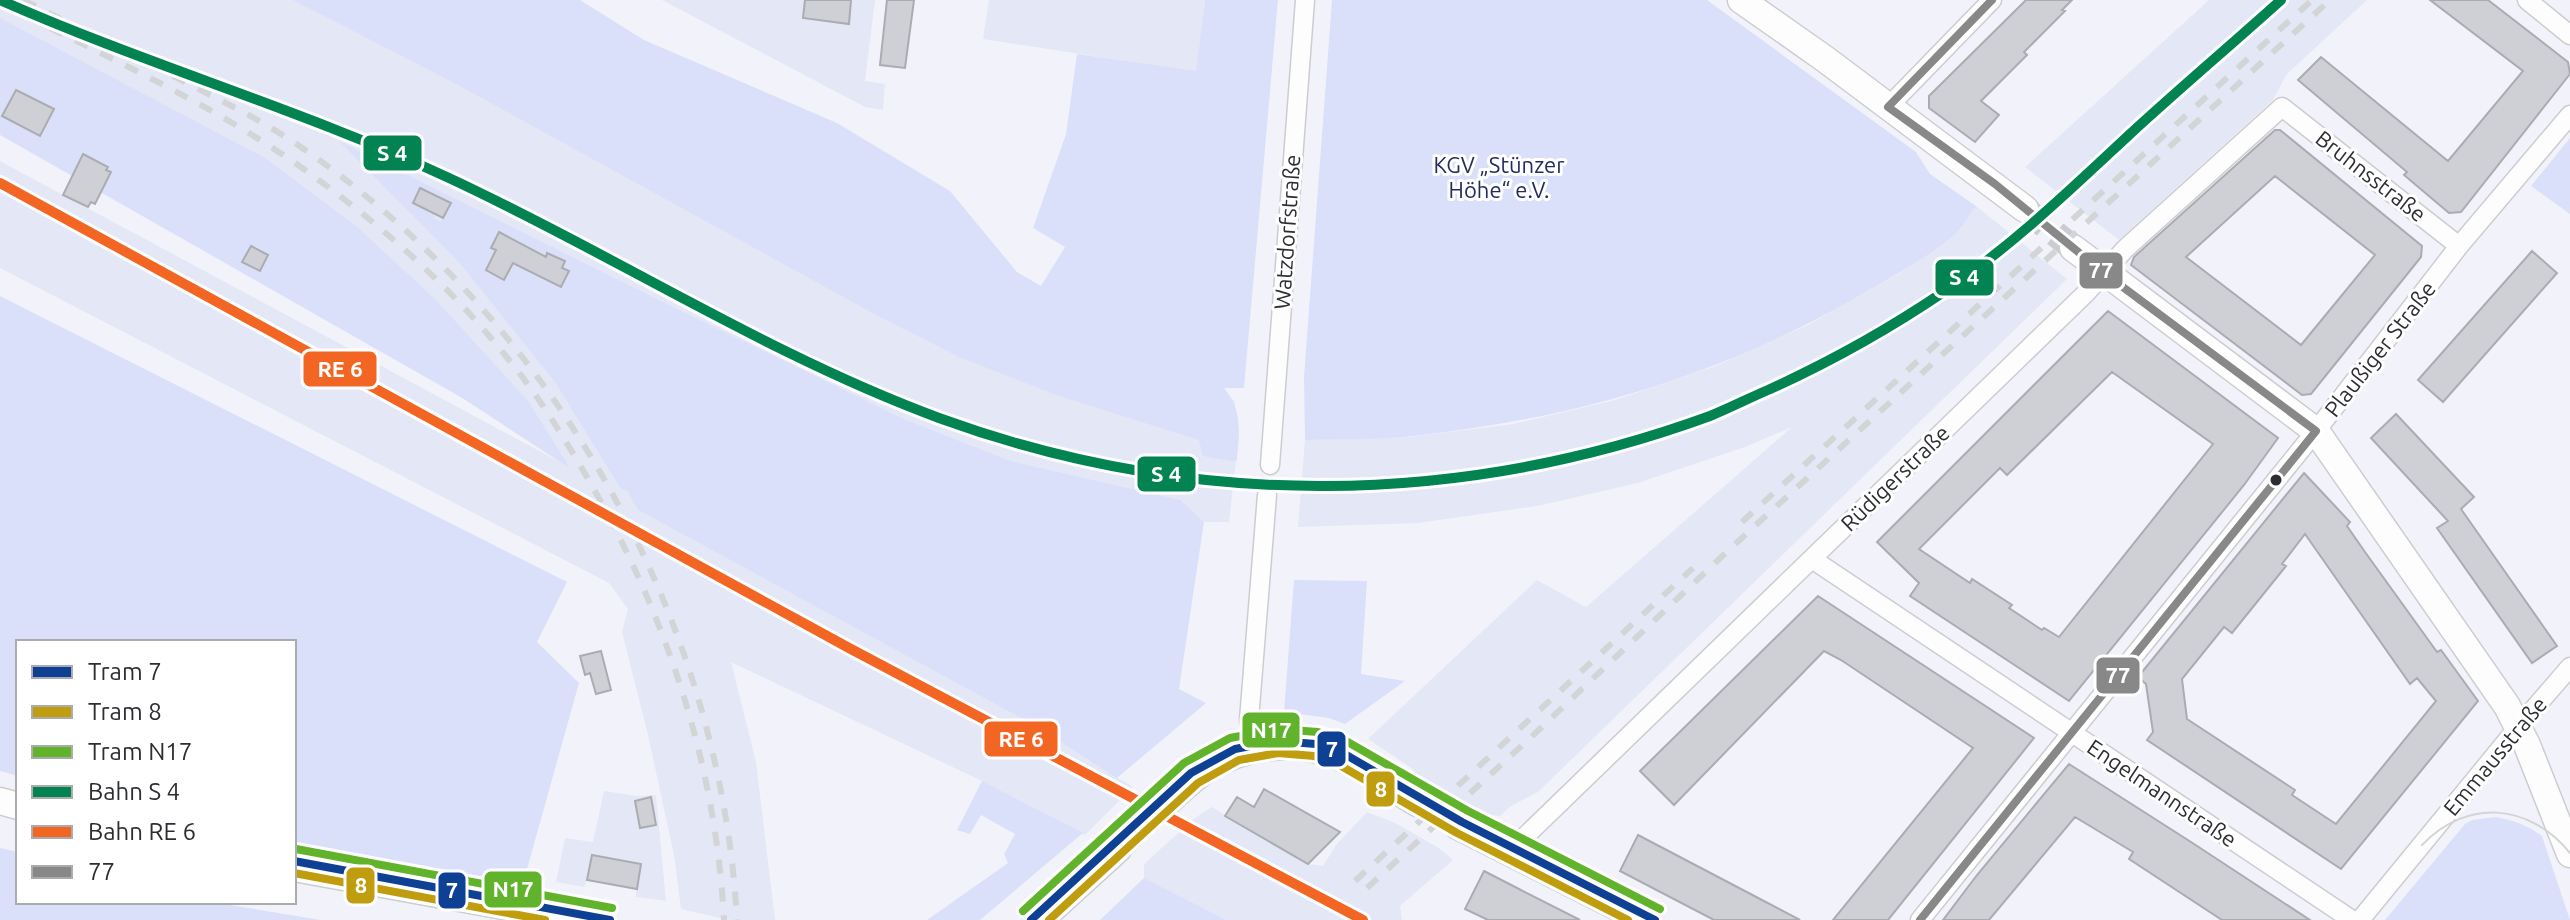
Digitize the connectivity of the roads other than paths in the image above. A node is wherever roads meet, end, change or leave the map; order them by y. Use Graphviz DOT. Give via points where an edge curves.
graph roads {
  1 [pos="1305,0"];
  2 [pos="1741,0"];
  3 [pos="1992,0"];
  4 [pos="2527,0"];
  5 [pos="2570,35"];
  6 [pos="1888,107"];
  7 [pos="2282,107"];
  8 [pos="2570,115"];
  9 [pos="2025,209"];
  10 [pos="2459,246"];
  11 [pos="2073,248"];
  12 [pos="2104,273"];
  13 [pos="2316,431"];
  14 [pos="1270,465"];
  15 [pos="1267,495"];
  16 [pos="1812,559"];
  17 [pos="2570,667"];
  18 [pos="2519,726"];
  19 [pos="2072,733"];
  20 [pos="1257,749"];
  21 [pos="1417,803"];
  22 [pos="1164,805"];
  23 [pos="1458,826"];
  24 [pos="1118,849"];
  25 [pos="1509,852"];
  26 [pos="2570,854"];
  27 [pos="296,868"];
  28 [pos="581,920"];
  29 [pos="1040,920"];
  30 [pos="1643,920"];
  31 [pos="1920,920"];
  32 [pos="2352,920"];
  33 [pos="2360,920"];
  1 -- 14 [label="street, Watzdorfstraße"];
  2 -- 6 [label="street"];
  3 -- 6 [label="street"];
  4 -- 5 [label="street"];
  6 -- 9 [label="street"];
  7 -- 10 [label="street, Bruhnsstraße"];
  7 -- 12 [label="street, Rüdigerstraße"];
  8 -- 10 [label="street, Plaußiger Straße"];
  10 -- 13 [label="street, Plaußiger Straße"];
  11 -- 12 [label="street"];
  12 -- 13 [label="street"];
  12 -- 16 [label="street, Rüdigerstraße"];
  13 -- 18 [label="street"];
  13 -- 19 [label="street, Plaußiger Straße"];
  15 -- 20 [label="street" via="1249,720"];
  16 -- 19 [label="street, Engelmannstraße"];
  16 -- 25 [label="street, Rüdigerstraße"];
  17 -- 18 [label="street, Emmausstraße"];
  18 -- 26 [label="street"];
  18 -- 33 [label="street, Emmausstraße"];
  19 -- 31 [label="street, Plaußiger Straße"];
  19 -- 32 [label="street, Engelmannstraße"];
  20 -- 21 [label="street" via="1294,747 1338,757"];
  20 -- 22 [label="street" via="1212,766"];
  23 -- 25 [label="street"];
  24 -- 29 [label="street"];
  25 -- 30 [label="street"];
  27 -- 28 [label="street"];
}
